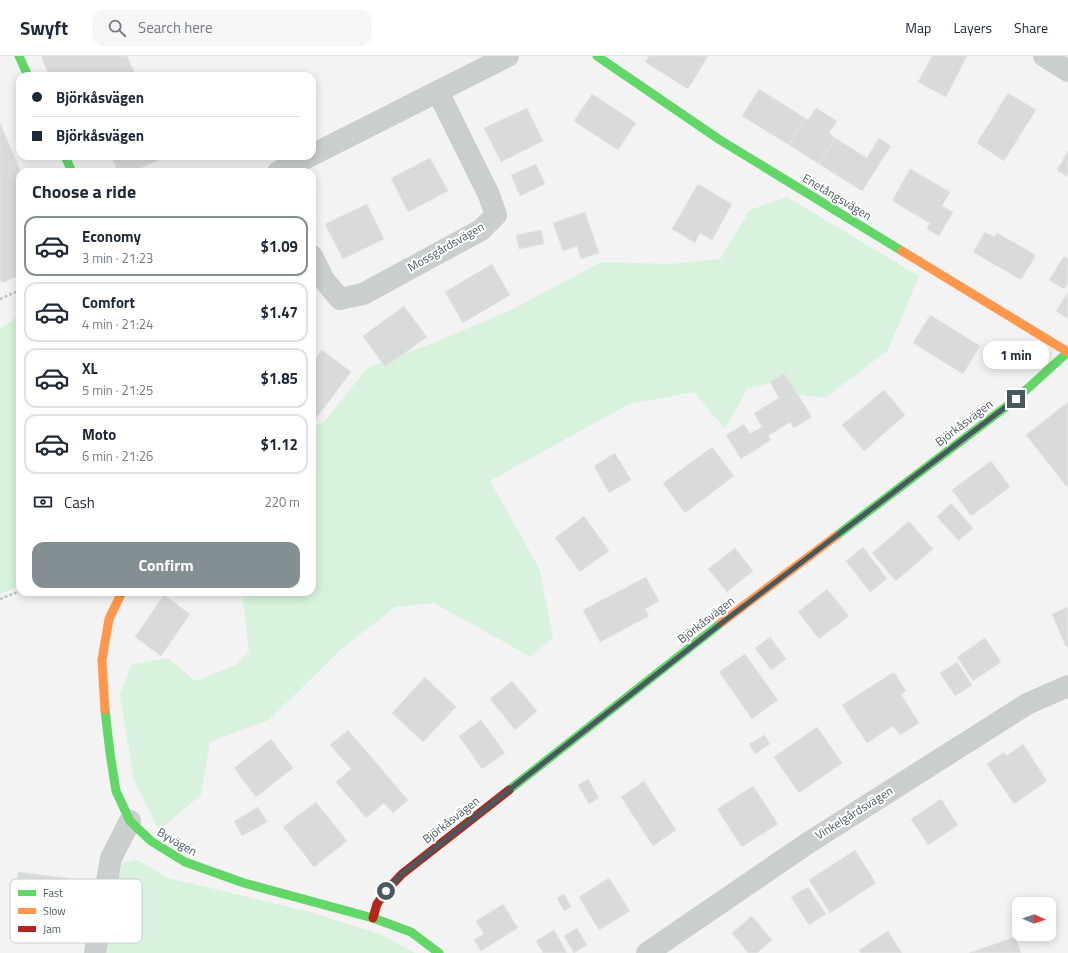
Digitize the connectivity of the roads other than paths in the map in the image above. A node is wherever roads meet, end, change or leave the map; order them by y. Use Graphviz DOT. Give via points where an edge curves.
graph roads {
  1 [pos="19,56"];
  2 [pos="508,56"];
  3 [pos="597,56"];
  4 [pos="1044,56"];
  5 [pos="1068,71"];
  6 [pos="26,72"];
  7 [pos="438,92"];
  8 [pos="316,153"];
  9 [pos="303,160"];
  10 [pos="286,168"];
  11 [pos="316,264"];
  12 [pos="1068,352"];
  13 [pos="120,596"];
  14 [pos="1068,686"];
  15 [pos="130,821"];
  16 [pos="107,879"];
  17 [pos="373,918"];
  18 [pos="97,943"];
  19 [pos="95,953"];
  20 [pos="439,953"];
  21 [pos="646,953"];
  1 -- 6 [label="street"];
  2 -- 7 [label="street"];
  3 -- 12 [label="street, Enetångsvägen" via="720,140"];
  4 -- 5 [label="street"];
  7 -- 8 [label="street"];
  7 -- 11 [label="street, Mossgårdsvägen" via="489,195 496,215 481,230 363,294 340,299 324,280"];
  9 -- 10 [label="street"];
  12 -- 17 [label="street, Björkåsvägen" via="1016,399 723,622 402,874 377,904"];
  13 -- 15 [label="street, Byvägen" via="109,619 102,660 104,698 116,791"];
  14 -- 21 [label="street, Vinkelgårdsvägen" via="1027,704 808,843"];
  15 -- 16 [label="street" via="111,858"];
  15 -- 17 [label="street, Byvägen" via="151,841 184,862 244,883"];
  17 -- 20 [label="street, Byvägen" via="411,932"];
  18 -- 19 [label="street"];
}
